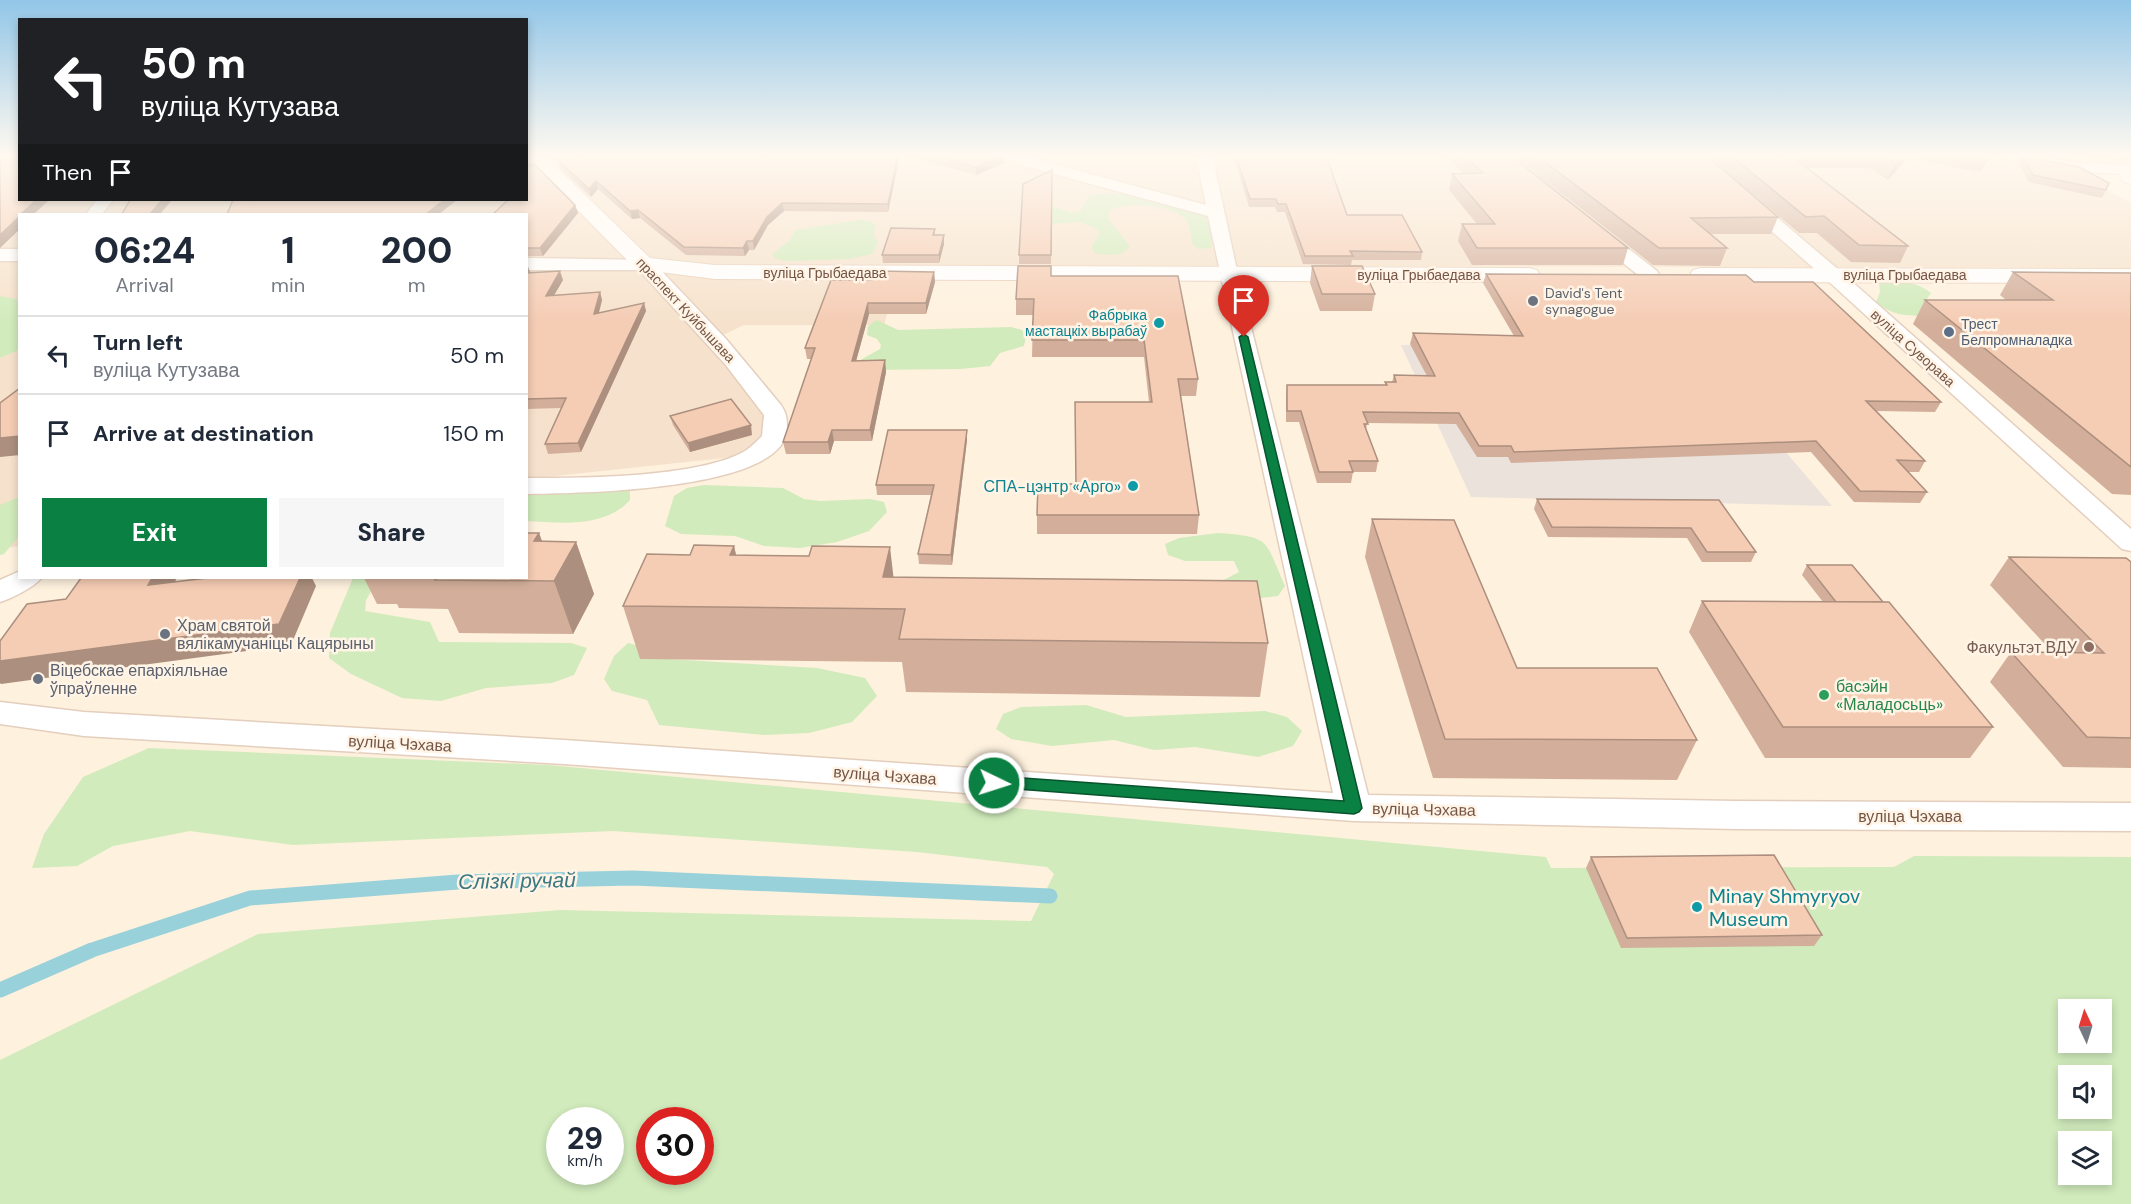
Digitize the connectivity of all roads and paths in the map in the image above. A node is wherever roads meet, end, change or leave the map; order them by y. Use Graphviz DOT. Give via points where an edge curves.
graph roads {
  1 [pos="590,211"];
  2 [pos="1209,211"];
  3 [pos="1759,211"];
  4 [pos="1216,213"];
  5 [pos="1588,226"];
  6 [pos="0,255"];
  7 [pos="18,255"];
  8 [pos="528,264"];
  9 [pos="644,264"];
  10 [pos="1229,275"];
  11 [pos="1553,275"];
  12 [pos="1620,275"];
  13 [pos="1668,275"];
  14 [pos="1833,275"];
  15 [pos="2131,276"];
  16 [pos="528,486"];
  17 [pos="2131,543"];
  18 [pos="0,713"];
  19 [pos="1354,808"];
  20 [pos="2131,817"];
  1 -- 9 [label="street, праспект Куйбышава"];
  2 -- 4 [label="street"];
  3 -- 14 [label="street, вуліца Суворава"];
  4 -- 10 [label="street"];
  5 -- 13 [label="street"];
  6 -- 7 [label="street"];
  8 -- 9 [label="street, вуліца Грыбаедава"];
  9 -- 10 [label="street, вуліца Грыбаедава" via="715,272"];
  9 -- 16 [label="street, праспект Куйбышава" via="747,376 776,415 776,435 762,453 720,471 617,484"];
  10 -- 11 [label="street, вуліца Грыбаедава"];
  10 -- 19 [label="street"];
  12 -- 13 [label="street, вуліца Грыбаедава"];
  13 -- 14 [label="street, вуліца Грыбаедава"];
  14 -- 15 [label="street, вуліца Грыбаедава"];
  14 -- 17 [label="street, вуліца Суворава"];
  18 -- 19 [label="street, вуліца Чэхава" via="84,724 576,753"];
  19 -- 20 [label="street, вуліца Чэхава"];
}
